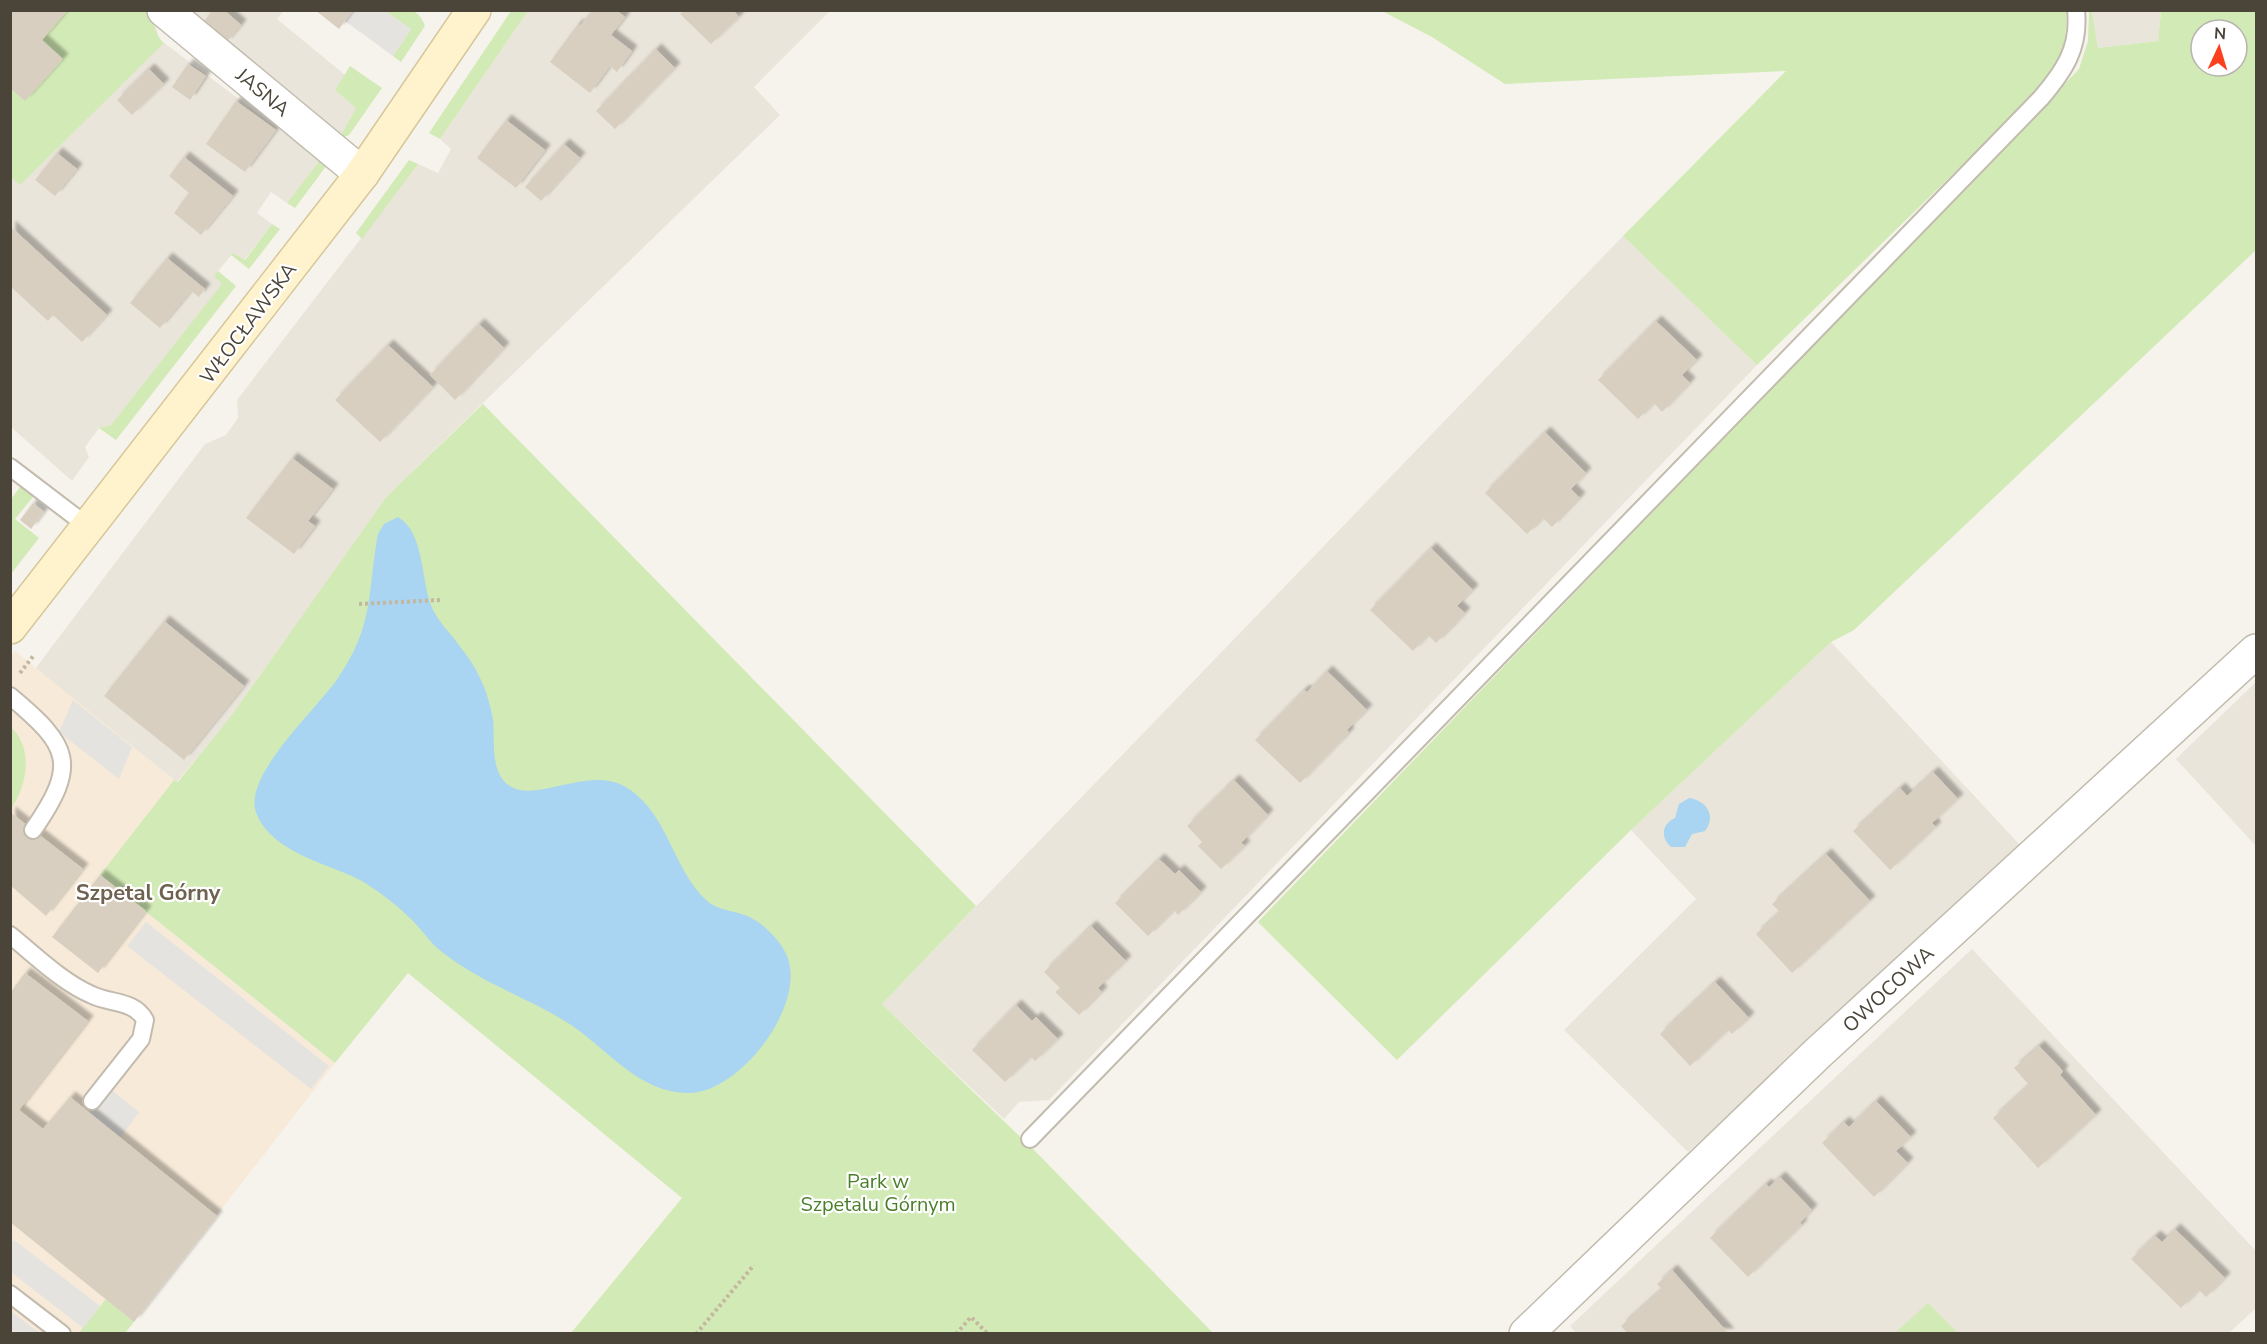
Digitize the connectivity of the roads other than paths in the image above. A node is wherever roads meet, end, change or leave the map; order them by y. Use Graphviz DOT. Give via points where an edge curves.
graph roads {
  1 [pos="164,10"];
  2 [pos="474,10"];
  3 [pos="2076,10"];
  4 [pos="362,174"];
  5 [pos="10,467"];
  6 [pos="90,528"];
  7 [pos="10,627"];
  8 [pos="2256,651"];
  9 [pos="10,696"];
  10 [pos="33,830"];
  11 [pos="10,935"];
  12 [pos="92,1101"];
  13 [pos="1030,1139"];
  14 [pos="10,1294"];
  15 [pos="62,1334"];
  16 [pos="1526,1334"];
  1 -- 4 [label="street, JASNA"];
  2 -- 4 [label="main road, WŁOCŁAWSKA"];
  3 -- 13 [label="lane" via="2073,54 2042,98"];
  4 -- 6 [label="main road, WŁOCŁAWSKA"];
  5 -- 6 [label="lane"];
  6 -- 7 [label="main road, WŁOCŁAWSKA"];
  8 -- 16 [label="street, OWOCOWA" via="1818,1053"];
  9 -- 10 [label="lane" via="44,724 61,757 60,787"];
  11 -- 12 [label="lane" via="76,987 96,997 131,1005 145,1020 141,1039"];
  14 -- 15 [label="lane"];
}
